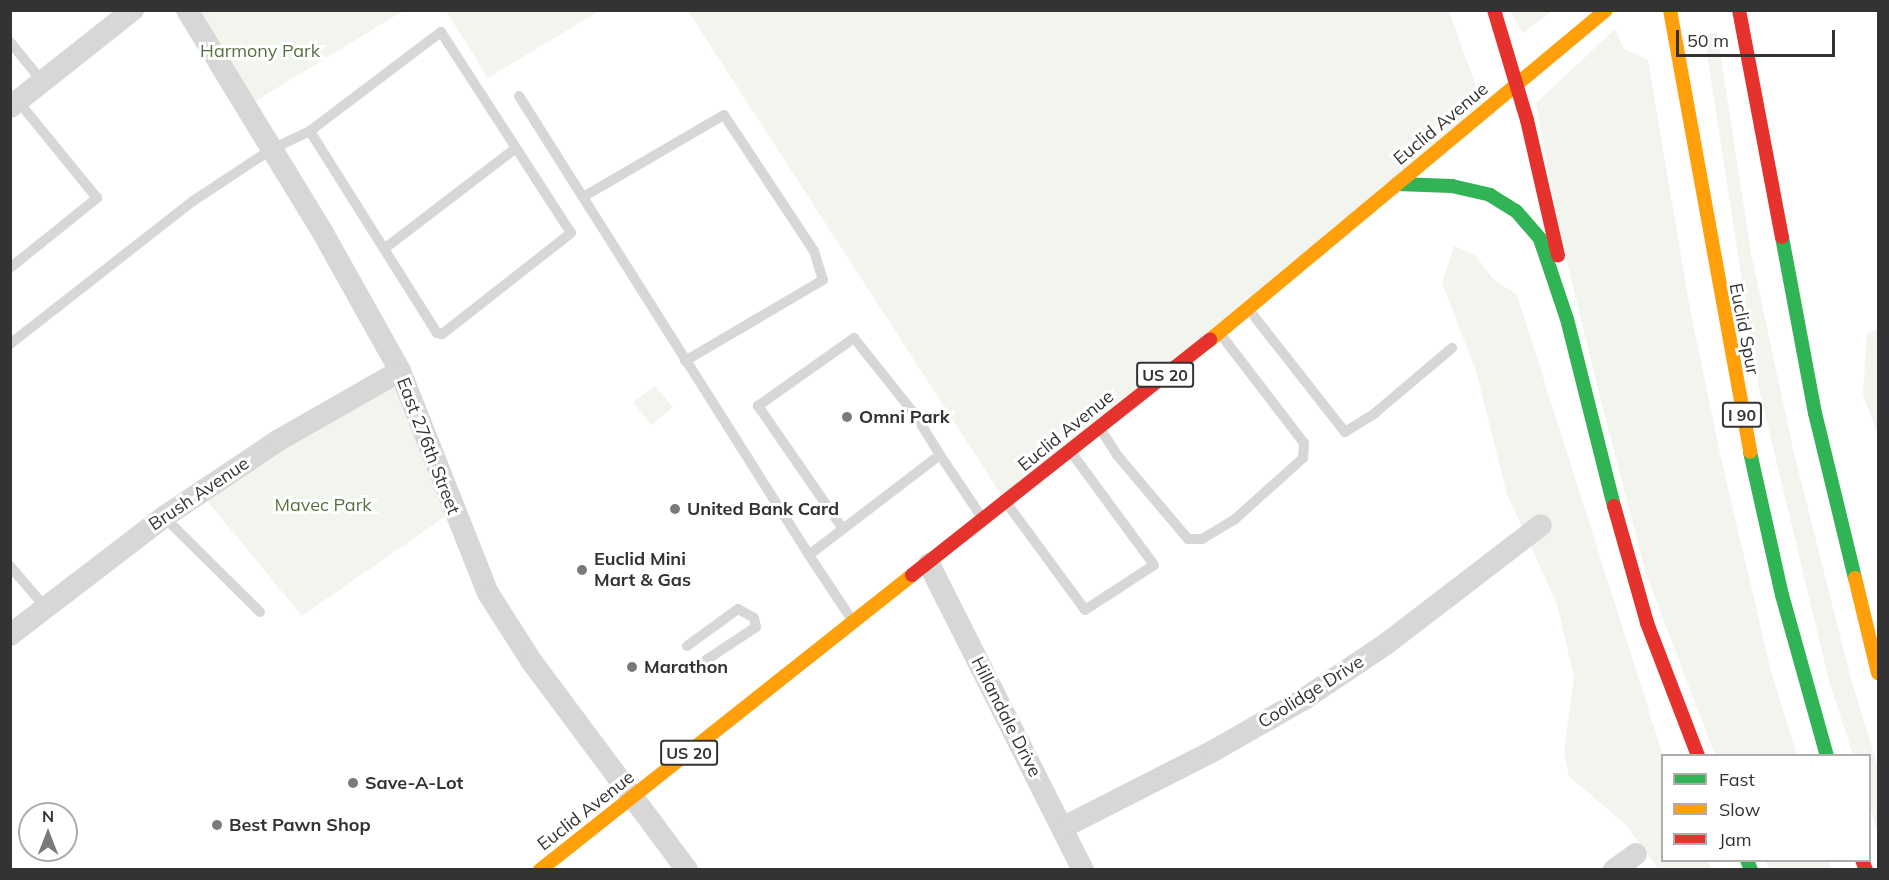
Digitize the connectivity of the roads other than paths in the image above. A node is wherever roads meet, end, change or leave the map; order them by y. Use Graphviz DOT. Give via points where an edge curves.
graph roads {
  1 [pos="133,10"];
  2 [pos="187,10"];
  3 [pos="1494,10"];
  4 [pos="1606,10"];
  5 [pos="1670,10"];
  6 [pos="1740,13"];
  7 [pos="10,42"];
  8 [pos="42,81"];
  9 [pos="1516,84"];
  10 [pos="519,96"];
  11 [pos="14,104"];
  12 [pos="310,131"];
  13 [pos="516,148"];
  14 [pos="272,149"];
  15 [pos="1397,184"];
  16 [pos="583,197"];
  17 [pos="384,249"];
  18 [pos="10,268"];
  19 [pos="1248,308"];
  20 [pos="1567,319"];
  21 [pos="1219,332"];
  22 [pos="10,344"];
  23 [pos="1452,348"];
  24 [pos="685,362"];
  25 [pos="400,371"];
  26 [pos="1100,427"];
  27 [pos="1070,451"];
  28 [pos="940,454"];
  29 [pos="1006,502"];
  30 [pos="164,517"];
  31 [pos="984,520"];
  32 [pos="1541,525"];
  33 [pos="843,529"];
  34 [pos="809,555"];
  35 [pos="929,564"];
  36 [pos="10,566"];
  37 [pos="45,607"];
  38 [pos="260,612"];
  39 [pos="854,623"];
  40 [pos="10,635"];
  41 [pos="687,646"];
  42 [pos="700,664"];
  43 [pos="1878,673"];
  44 [pos="1697,754"];
  45 [pos="1826,754"];
  46 [pos="633,798"];
  47 [pos="1062,828"];
  48 [pos="1636,854"];
  49 [pos="540,870"];
  50 [pos="687,870"];
  51 [pos="1083,870"];
  52 [pos="1614,870"];
  1 -- 8 [label="street"];
  2 -- 14 [label="street, East 276th Street"];
  3 -- 9 [label="main road"];
  4 -- 9 [label="main road, Euclid Avenue / US 20"];
  5 -- 45 [label="main road, Euclid Spur / I 90" via="1750,456 1782,595"];
  6 -- 43 [label="main road" via="1815,413"];
  7 -- 8 [label="lane"];
  8 -- 11 [label="street"];
  9 -- 15 [label="main road, Euclid Avenue / US 20"];
  9 -- 20 [label="main road" via="1558,254"];
  10 -- 16 [label="lane"];
  11 -- 18 [label="lane" via="97,198"];
  12 -- 13 [label="lane" via="441,32"];
  12 -- 14 [label="lane"];
  12 -- 17 [label="lane"];
  13 -- 17 [label="lane"];
  13 -- 17 [label="lane" via="572,233 442,334 437,333"];
  14 -- 22 [label="lane" via="193,201"];
  14 -- 25 [label="street, East 276th Street"];
  15 -- 19 [label="main road, Euclid Avenue / US 20"];
  15 -- 20 [label="main road" via="1476,189 1516,211 1540,239"];
  16 -- 24 [label="lane"];
  16 -- 24 [label="lane" via="724,115 814,251 823,280"];
  19 -- 21 [label="main road, Euclid Avenue / US 20"];
  19 -- 23 [label="lane" via="1345,432 1375,413"];
  20 -- 44 [label="main road" via="1624,548 1647,623"];
  21 -- 26 [label="main road, Euclid Avenue / US 20"];
  21 -- 26 [label="lane" via="1304,443 1303,458 1234,520 1202,539 1188,539 1124,464"];
  24 -- 34 [label="lane"];
  25 -- 30 [label="street, Brush Avenue" via="279,440"];
  25 -- 46 [label="street, East 276th Street" via="488,593 515,638"];
  26 -- 27 [label="main road, Euclid Avenue / US 20"];
  27 -- 29 [label="main road, Euclid Avenue / US 20"];
  27 -- 29 [label="lane" via="1154,565 1085,610"];
  28 -- 31 [label="lane"];
  28 -- 33 [label="lane"];
  28 -- 33 [label="lane" via="916,416 854,338 758,406"];
  29 -- 31 [label="main road, Euclid Avenue / US 20"];
  30 -- 37 [label="street, Brush Avenue"];
  30 -- 38 [label="lane"];
  31 -- 35 [label="main road, Euclid Avenue / US 20"];
  32 -- 47 [label="street, Coolidge Drive" via="1386,644 1304,699 1213,751"];
  33 -- 34 [label="lane"];
  34 -- 39 [label="lane"];
  35 -- 39 [label="main road, Euclid Avenue / US 20"];
  35 -- 47 [label="street, Hillandale Drive"];
  36 -- 37 [label="lane"];
  37 -- 40 [label="street, Brush Avenue"];
  39 -- 46 [label="main road, Euclid Avenue / US 20"];
  41 -- 42 [label="lane" via="738,609 754,618 756,627"];
  46 -- 49 [label="main road, Euclid Avenue / US 20"];
  46 -- 50 [label="street, East 276th Street"];
  47 -- 51 [label="street, Hillandale Drive"];
  48 -- 52 [label="street"];
}
